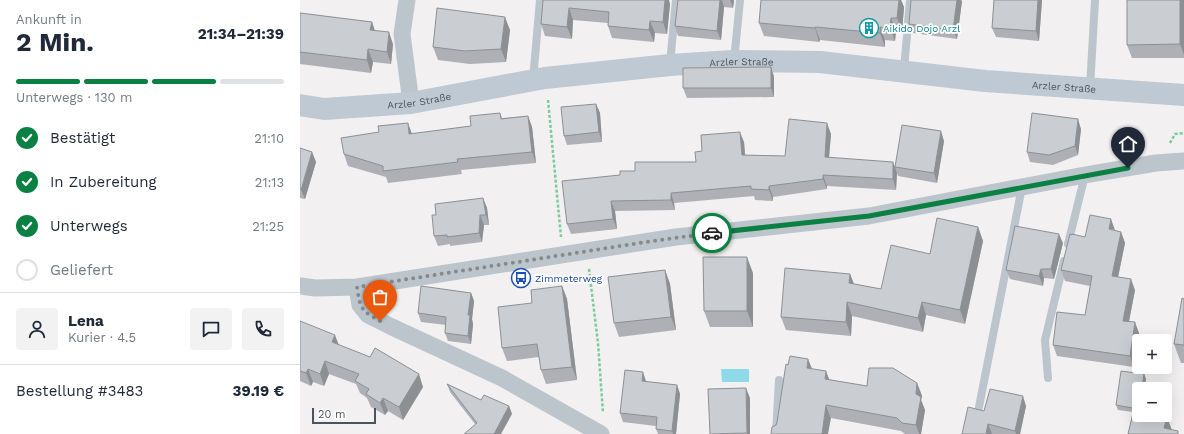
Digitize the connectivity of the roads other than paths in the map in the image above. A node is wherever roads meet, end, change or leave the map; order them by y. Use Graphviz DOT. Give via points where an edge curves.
graph roads {
  1 [pos="407,0"];
  2 [pos="540,0"];
  3 [pos="676,0"];
  4 [pos="740,0"];
  5 [pos="910,0"];
  6 [pos="1095,0"];
  7 [pos="734,61"];
  8 [pos="670,65"];
  9 [pos="903,71"];
  10 [pos="532,81"];
  11 [pos="1090,88"];
  12 [pos="1184,95"];
  13 [pos="411,104"];
  14 [pos="300,105"];
  15 [pos="1184,161"];
  16 [pos="1085,175"];
  17 [pos="1022,187"];
  18 [pos="300,286"];
  19 [pos="357,287"];
  20 [pos="1048,378"];
  21 [pos="779,380"];
  22 [pos="979,407"];
  23 [pos="602,426"];
  24 [pos="776,434"];
  1 -- 13 [label="street" via="402,34"];
  2 -- 10 [label="lane"];
  3 -- 8 [label="lane"];
  4 -- 7 [label="lane"];
  5 -- 9 [label="lane"];
  6 -- 11 [label="lane"];
  7 -- 8 [label="main road, Arzler Straße"];
  7 -- 9 [label="main road, Arzler Straße" via="820,62"];
  8 -- 10 [label="main road, Arzler Straße"];
  9 -- 11 [label="main road, Arzler Straße" via="985,81"];
  10 -- 13 [label="main road, Arzler Straße"];
  11 -- 12 [label="main road, Arzler Straße"];
  13 -- 14 [label="main road, Arzler Straße" via="324,109"];
  15 -- 16 [label="street"];
  16 -- 17 [label="street"];
  16 -- 20 [label="lane" via="1046,340"];
  17 -- 19 [label="street" via="869,216 676,237"];
  17 -- 22 [label="lane"];
  18 -- 19 [label="street"];
  19 -- 23 [label="street" via="360,305 368,315"];
  21 -- 24 [label="lane"];
}
